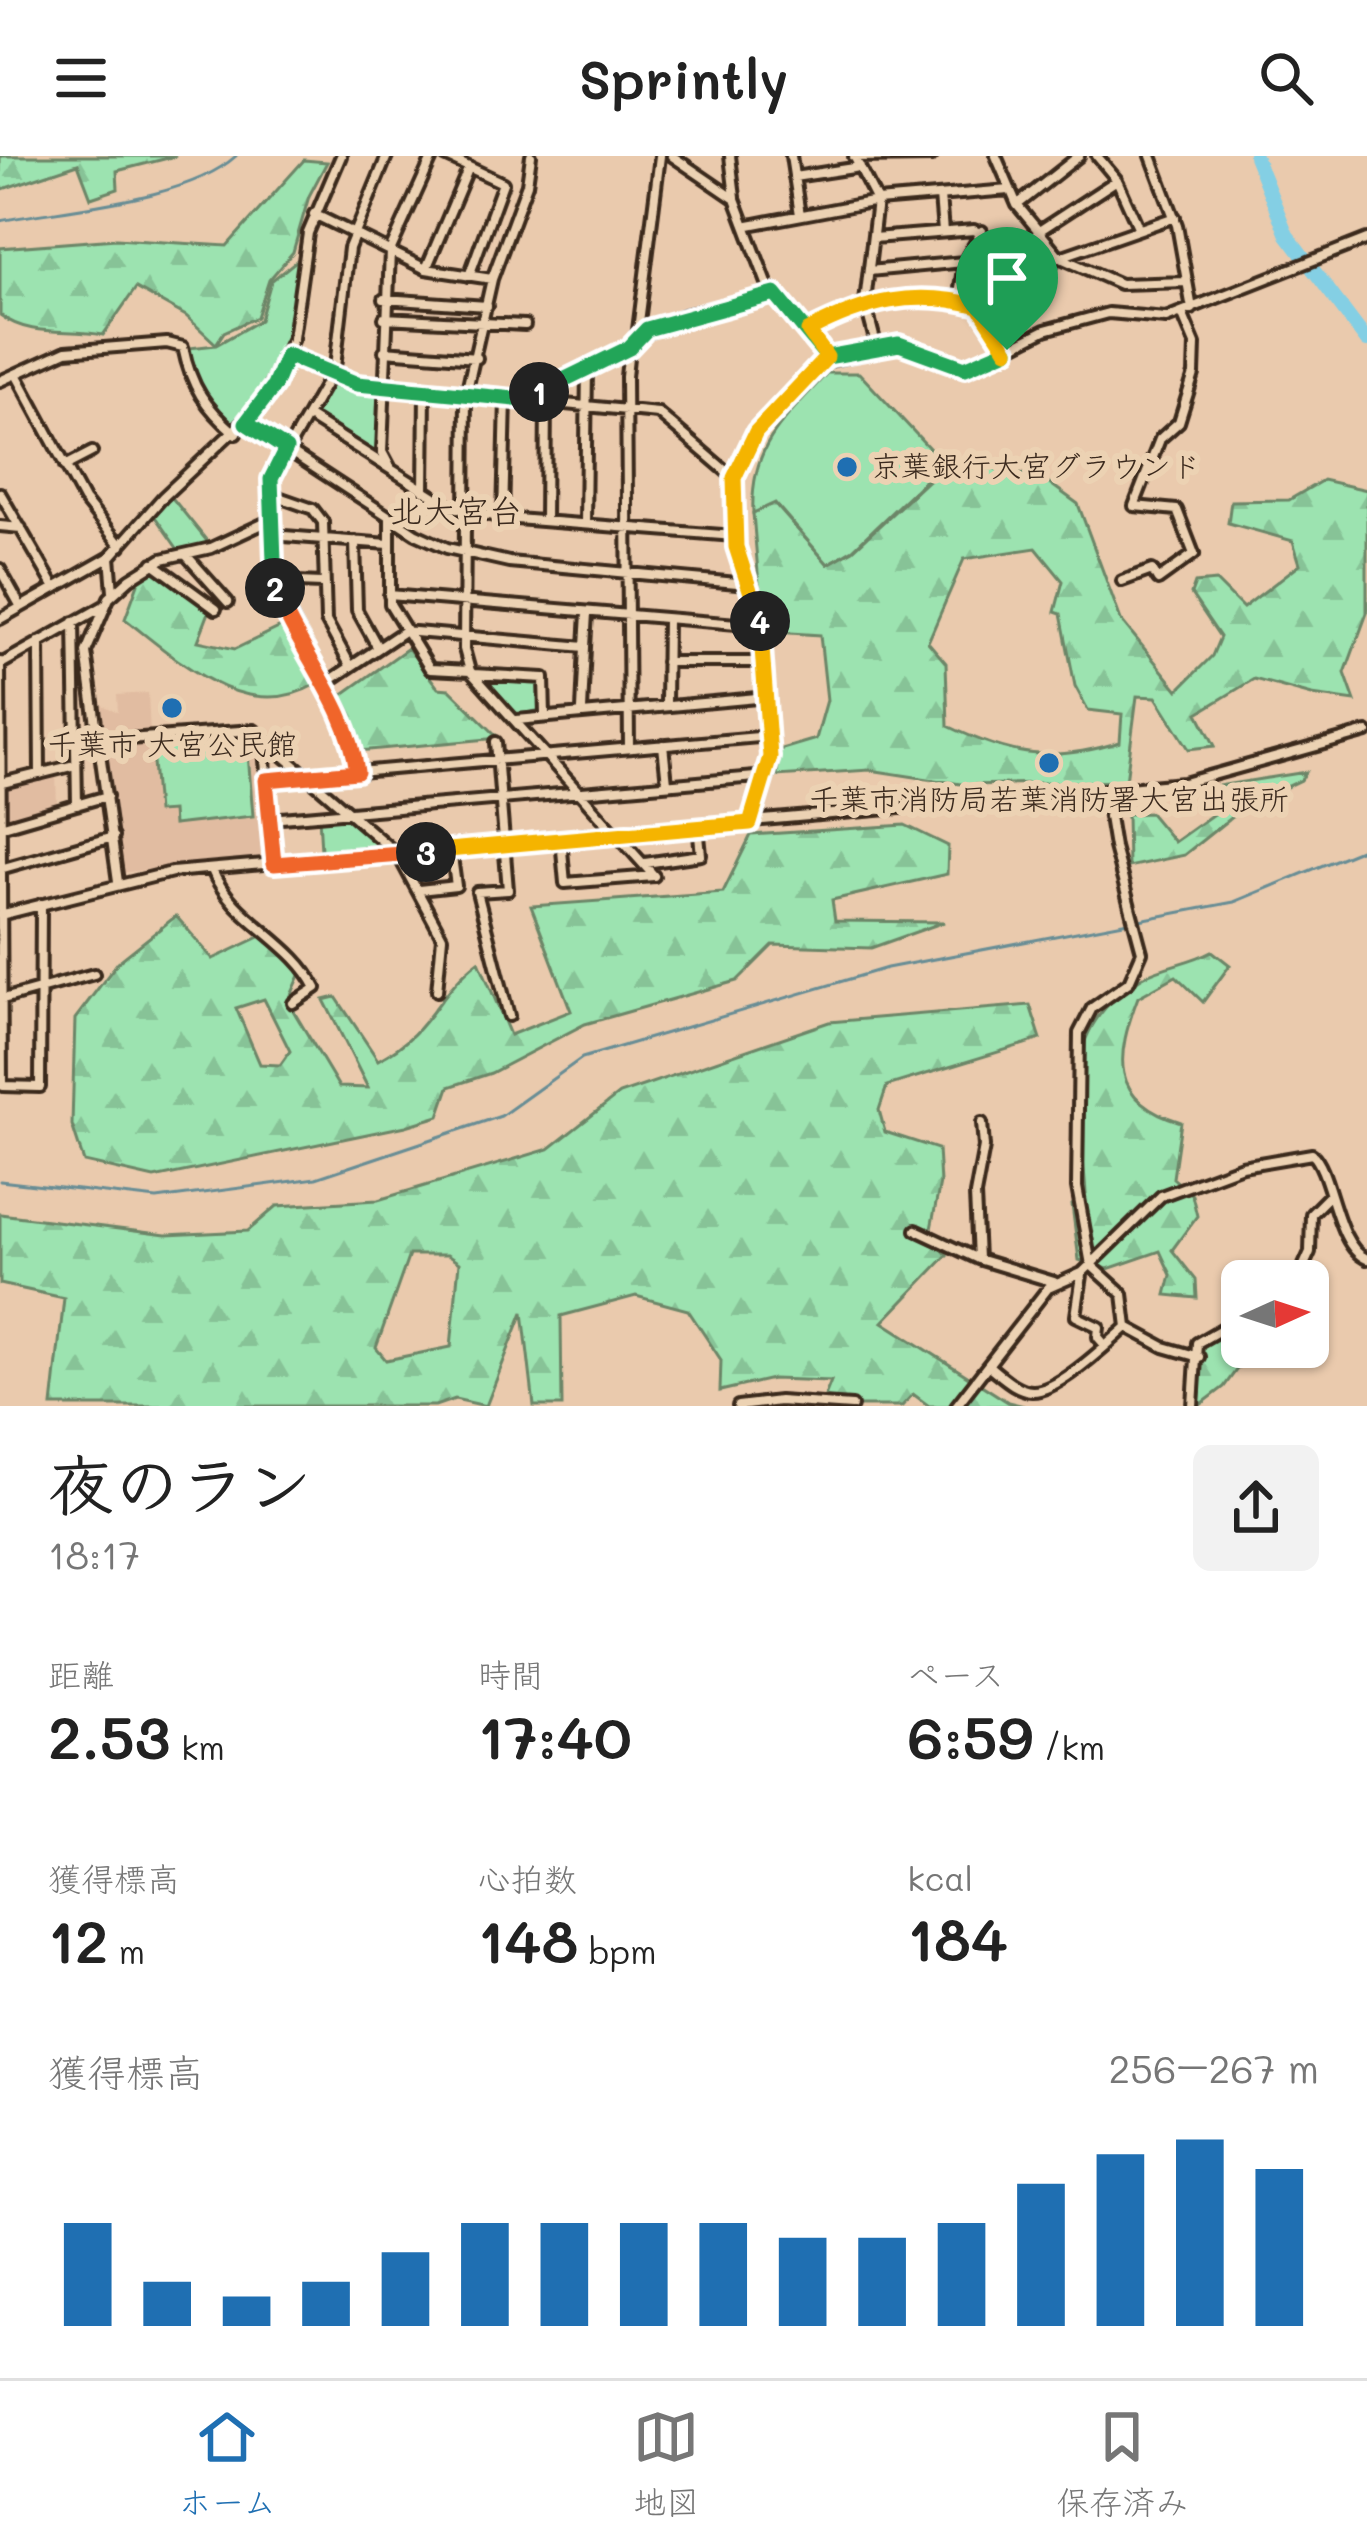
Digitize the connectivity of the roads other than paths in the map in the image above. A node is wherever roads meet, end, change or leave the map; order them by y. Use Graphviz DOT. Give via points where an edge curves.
graph roads {
  1 [pos="341,156"];
  2 [pos="387,156"];
  3 [pos="433,156"];
  4 [pos="445,156"];
  5 [pos="531,156"];
  6 [pos="660,156"];
  7 [pos="672,156"];
  8 [pos="730,156"];
  9 [pos="791,156"];
  10 [pos="932,156"];
  11 [pos="996,156"];
  12 [pos="1079,156"];
  13 [pos="1097,156"];
  14 [pos="1151,156"];
  15 [pos="856,161"];
  16 [pos="469,167"];
  17 [pos="794,178"];
  18 [pos="1117,180"];
  19 [pos="1009,190"];
  20 [pos="940,196"];
  21 [pos="735,199"];
  22 [pos="877,201"];
  23 [pos="1017,205"];
  24 [pos="314,214"];
  25 [pos="800,215"];
  26 [pos="1175,217"];
  27 [pos="749,225"];
  28 [pos="1139,229"];
  29 [pos="982,231"];
  30 [pos="1039,231"];
  31 [pos="943,232"];
  32 [pos="353,233"];
  33 [pos="873,238"];
  34 [pos="1367,239"];
  35 [pos="390,251"];
  36 [pos="1020,254"];
  37 [pos="1060,257"];
  38 [pos="964,262"];
  39 [pos="426,269"];
  40 [pos="869,271"];
  41 [pos="469,276"];
  42 [pos="492,279"];
  43 [pos="1187,282"];
  44 [pos="775,294"];
  45 [pos="384,299"];
  46 [pos="865,302"];
  47 [pos="958,302"];
  48 [pos="487,306"];
  49 [pos="979,306"];
  50 [pos="1187,311"];
  51 [pos="384,318"];
  52 [pos="484,324"];
  53 [pos="525,326"];
  54 [pos="808,331"];
  55 [pos="637,338"];
  56 [pos="629,348"];
  57 [pos="877,348"];
  58 [pos="1007,350"];
  59 [pos="384,351"];
  60 [pos="287,355"];
  61 [pos="827,357"];
  62 [pos="477,358"];
  63 [pos="587,367"];
  64 [pos="16,374"];
  65 [pos="333,374"];
  66 [pos="0,381"];
  67 [pos="383,386"];
  68 [pos="425,391"];
  69 [pos="466,394"];
  70 [pos="506,398"];
  71 [pos="525,400"];
  72 [pos="546,401"];
  73 [pos="586,405"];
  74 [pos="626,408"];
  75 [pos="307,416"];
  76 [pos="246,423"];
  77 [pos="236,434"];
  78 [pos="286,449"];
  79 [pos="92,452"];
  80 [pos="65,466"];
  81 [pos="392,470"];
  82 [pos="734,478"];
  83 [pos="424,491"];
  84 [pos="270,494"];
  85 [pos="1,496"];
  86 [pos="465,511"];
  87 [pos="390,516"];
  88 [pos="503,518"];
  89 [pos="271,520"];
  90 [pos="545,521"];
  91 [pos="585,524"];
  92 [pos="0,526"];
  93 [pos="626,527"];
  94 [pos="22,528"];
  95 [pos="271,535"];
  96 [pos="735,536"];
  97 [pos="323,539"];
  98 [pos="356,542"];
  99 [pos="389,544"];
  100 [pos="121,546"];
  101 [pos="464,552"];
  102 [pos="187,556"];
  103 [pos="110,557"];
  104 [pos="153,563"];
  105 [pos="0,569"];
  106 [pos="626,573"];
  107 [pos="273,581"];
  108 [pos="1122,581"];
  109 [pos="322,583"];
  110 [pos="748,584"];
  111 [pos="55,588"];
  112 [pos="113,593"];
  113 [pos="389,595"];
  114 [pos="228,602"];
  115 [pos="465,602"];
  116 [pos="105,606"];
  117 [pos="21,607"];
  118 [pos="217,609"];
  119 [pos="587,613"];
  120 [pos="627,616"];
  121 [pos="0,619"];
  122 [pos="667,619"];
  123 [pos="74,622"];
  124 [pos="761,626"];
  125 [pos="404,631"];
  126 [pos="464,638"];
  127 [pos="39,642"];
  128 [pos="378,647"];
  129 [pos="585,647"];
  130 [pos="666,662"];
  131 [pos="765,662"];
  132 [pos="0,663"];
  133 [pos="350,665"];
  134 [pos="471,672"];
  135 [pos="325,684"];
  136 [pos="768,697"];
  137 [pos="666,703"];
  138 [pos="625,706"];
  139 [pos="582,710"];
  140 [pos="1,711"];
  141 [pos="545,715"];
  142 [pos="515,720"];
  143 [pos="1367,732"];
  144 [pos="770,736"];
  145 [pos="263,737"];
  146 [pos="100,741"];
  147 [pos="496,742"];
  148 [pos="662,745"];
  149 [pos="629,748"];
  150 [pos="546,756"];
  151 [pos="497,760"];
  152 [pos="75,765"];
  153 [pos="357,772"];
  154 [pos="40,774"];
  155 [pos="309,776"];
  156 [pos="767,776"];
  157 [pos="266,780"];
  158 [pos="2,783"];
  159 [pos="667,783"];
  160 [pos="579,791"];
  161 [pos="1105,792"];
  162 [pos="107,796"];
  163 [pos="501,797"];
  164 [pos="77,805"];
  165 [pos="350,812"];
  166 [pos="270,819"];
  167 [pos="750,823"];
  168 [pos="698,826"];
  169 [pos="1,827"];
  170 [pos="617,833"];
  171 [pos="113,837"];
  172 [pos="561,839"];
  173 [pos="505,844"];
  174 [pos="451,850"];
  175 [pos="398,855"];
  176 [pos="645,863"];
  177 [pos="274,864"];
  178 [pos="1,868"];
  179 [pos="212,870"];
  180 [pos="118,882"];
  181 [pos="419,890"];
  182 [pos="40,904"];
  183 [pos="1,914"];
  184 [pos="1,963"];
  185 [pos="94,974"];
  186 [pos="40,990"];
  187 [pos="436,991"];
  188 [pos="2,999"];
  189 [pos="293,1003"];
  190 [pos="509,1016"];
  191 [pos="1,1085"];
  192 [pos="982,1123"];
  193 [pos="1328,1197"];
  194 [pos="916,1230"];
  195 [pos="978,1259"];
  196 [pos="1367,1259"];
  197 [pos="1306,1260"];
  198 [pos="1091,1265"];
  199 [pos="1082,1274"];
  200 [pos="1056,1283"];
  201 [pos="1127,1327"];
  202 [pos="1221,1329"];
  203 [pos="1105,1345"];
  204 [pos="1199,1357"];
  205 [pos="990,1367"];
  206 [pos="738,1406"];
  207 [pos="852,1406"];
  208 [pos="956,1406"];
  209 [pos="1193,1406"];
  1 -- 24 [label="street"];
  2 -- 32 [label="street"];
  3 -- 35 [label="street"];
  4 -- 16 [label="street"];
  5 -- 42 [label="street"];
  6 -- 55 [label="street"];
  7 -- 21 [label="street"];
  8 -- 21 [label="street"];
  9 -- 17 [label="street"];
  10 -- 15 [label="street"];
  11 -- 19 [label="street"];
  12 -- 23 [label="street"];
  13 -- 18 [label="street"];
  14 -- 26 [label="street"];
  15 -- 17 [label="street"];
  15 -- 22 [label="street"];
  16 -- 39 [label="street"];
  16 -- 41 [label="street" via="503,183"];
  17 -- 25 [label="street"];
  18 -- 28 [label="street"];
  18 -- 30 [label="street"];
  19 -- 20 [label="street"];
  19 -- 23 [label="street"];
  20 -- 22 [label="street"];
  20 -- 31 [label="street"];
  21 -- 27 [label="street"];
  22 -- 25 [label="street"];
  22 -- 33 [label="street"];
  23 -- 30 [label="street"];
  24 -- 32 [label="street"];
  24 -- 60 [label="street"];
  25 -- 27 [label="street"];
  26 -- 28 [label="street"];
  26 -- 43 [label="street"];
  27 -- 44 [label="street"];
  28 -- 37 [label="street"];
  29 -- 31 [label="street"];
  29 -- 36 [label="street"];
  29 -- 38 [label="street"];
  30 -- 36 [label="street"];
  30 -- 37 [label="street"];
  31 -- 33 [label="street"];
  32 -- 35 [label="street"];
  32 -- 65 [label="street"];
  33 -- 40 [label="street"];
  34 -- 50 [label="street"];
  35 -- 39 [label="street"];
  35 -- 45 [label="street"];
  36 -- 49 [label="street"];
  37 -- 43 [label="street" via="1120,284"];
  38 -- 40 [label="street"];
  38 -- 47 [label="street"];
  39 -- 41 [label="street"];
  40 -- 46 [label="street"];
  41 -- 42 [label="street"];
  42 -- 48 [label="street"];
  43 -- 50 [label="street"];
  44 -- 54 [label="street"];
  44 -- 55 [label="street" via="684,315"];
  45 -- 48 [label="street"];
  45 -- 51 [label="street"];
  46 -- 47 [label="street"];
  46 -- 54 [label="street"];
  46 -- 57 [label="street"];
  47 -- 49 [label="street"];
  48 -- 52 [label="street"];
  49 -- 58 [label="street"];
  50 -- 58 [label="street" via="1100,315"];
  50 -- 108 [label="street" via="1194,374 1180,422 1160,439 1134,506 1177,510 1194,554 1158,580 1152,570"];
  51 -- 52 [label="street"];
  51 -- 59 [label="street"];
  52 -- 53 [label="street"];
  52 -- 62 [label="street"];
  54 -- 61 [label="street"];
  55 -- 56 [label="street"];
  56 -- 63 [label="street"];
  56 -- 74 [label="street"];
  57 -- 58 [label="street" via="906,346 965,368"];
  57 -- 61 [label="street"];
  59 -- 62 [label="street"];
  59 -- 67 [label="street"];
  60 -- 65 [label="street"];
  60 -- 76 [label="street"];
  61 -- 82 [label="street" via="756,432"];
  62 -- 69 [label="street"];
  63 -- 71 [label="street"];
  63 -- 73 [label="street"];
  64 -- 66 [label="street"];
  64 -- 77 [label="street" via="65,351 183,347 193,386"];
  64 -- 80 [label="street"];
  65 -- 67 [label="street"];
  65 -- 75 [label="street"];
  67 -- 68 [label="street"];
  67 -- 81 [label="street" via="382,452"];
  68 -- 69 [label="street"];
  68 -- 83 [label="street"];
  69 -- 70 [label="street"];
  69 -- 86 [label="street"];
  70 -- 71 [label="street"];
  70 -- 88 [label="street"];
  71 -- 72 [label="street"];
  72 -- 73 [label="street"];
  72 -- 90 [label="street"];
  73 -- 74 [label="street"];
  73 -- 91 [label="street"];
  74 -- 82 [label="street" via="658,413"];
  74 -- 93 [label="street"];
  75 -- 78 [label="street"];
  75 -- 81 [label="street"];
  76 -- 77 [label="street"];
  76 -- 78 [label="street"];
  77 -- 100 [label="street" via="163,496"];
  78 -- 84 [label="street"];
  78 -- 87 [label="street"];
  79 -- 80 [label="street"];
  80 -- 100 [label="street"];
  81 -- 83 [label="street"];
  82 -- 96 [label="street"];
  83 -- 86 [label="street"];
  84 -- 89 [label="street"];
  84 -- 97 [label="street" via="320,514"];
  85 -- 94 [label="street"];
  86 -- 88 [label="street"];
  86 -- 101 [label="street"];
  87 -- 99 [label="street"];
  87 -- 101 [label="street"];
  88 -- 90 [label="street"];
  89 -- 95 [label="street"];
  89 -- 102 [label="street"];
  90 -- 91 [label="street"];
  91 -- 93 [label="street"];
  92 -- 94 [label="street"];
  93 -- 96 [label="street"];
  93 -- 106 [label="street"];
  94 -- 111 [label="street"];
  95 -- 97 [label="street"];
  95 -- 107 [label="street"];
  96 -- 110 [label="street"];
  97 -- 98 [label="street"];
  97 -- 109 [label="street"];
  98 -- 99 [label="street"];
  98 -- 128 [label="street" via="357,610"];
  99 -- 113 [label="street"];
  100 -- 103 [label="street"];
  101 -- 106 [label="street"];
  101 -- 115 [label="street"];
  102 -- 104 [label="street"];
  102 -- 114 [label="street"];
  103 -- 111 [label="street"];
  103 -- 112 [label="street"];
  104 -- 112 [label="street"];
  104 -- 118 [label="street"];
  105 -- 117 [label="street"];
  106 -- 110 [label="street"];
  106 -- 120 [label="street"];
  107 -- 109 [label="street"];
  107 -- 135 [label="street"];
  109 -- 133 [label="street" via="326,621"];
  110 -- 124 [label="street"];
  111 -- 117 [label="street"];
  112 -- 116 [label="street"];
  113 -- 115 [label="street"];
  113 -- 125 [label="street"];
  115 -- 119 [label="street"];
  115 -- 126 [label="street"];
  116 -- 123 [label="street"];
  116 -- 146 [label="street" via="86,652"];
  117 -- 121 [label="street"];
  119 -- 120 [label="street"];
  119 -- 129 [label="street"];
  120 -- 122 [label="street"];
  120 -- 138 [label="street"];
  122 -- 124 [label="street"];
  122 -- 130 [label="street"];
  123 -- 127 [label="street"];
  123 -- 152 [label="street"];
  124 -- 131 [label="street"];
  125 -- 126 [label="street"];
  125 -- 128 [label="street"];
  125 -- 134 [label="street" via="430,669"];
  126 -- 129 [label="street"];
  126 -- 134 [label="street"];
  127 -- 132 [label="street"];
  127 -- 154 [label="street"];
  128 -- 133 [label="street"];
  129 -- 139 [label="street"];
  130 -- 131 [label="street"];
  130 -- 137 [label="street"];
  131 -- 136 [label="street"];
  132 -- 140 [label="street"];
  133 -- 135 [label="street"];
  134 -- 141 [label="street" via="544,678"];
  134 -- 142 [label="street"];
  135 -- 153 [label="street"];
  136 -- 137 [label="street"];
  136 -- 144 [label="street"];
  137 -- 138 [label="street"];
  138 -- 139 [label="street"];
  138 -- 149 [label="street"];
  139 -- 141 [label="street"];
  140 -- 158 [label="street"];
  141 -- 142 [label="street"];
  142 -- 150 [label="street"];
  143 -- 161 [label="street" via="1234,772"];
  144 -- 148 [label="street"];
  144 -- 156 [label="street"];
  145 -- 146 [label="street" via="254,730"];
  145 -- 155 [label="street"];
  145 -- 157 [label="street"];
  146 -- 162 [label="street"];
  147 -- 151 [label="street"];
  148 -- 149 [label="street"];
  148 -- 159 [label="street"];
  149 -- 150 [label="street"];
  150 -- 151 [label="street"];
  150 -- 160 [label="street"];
  151 -- 153 [label="street"];
  151 -- 163 [label="street"];
  152 -- 154 [label="street"];
  152 -- 164 [label="street"];
  153 -- 155 [label="street"];
  154 -- 158 [label="street"];
  155 -- 157 [label="street"];
  155 -- 165 [label="street"];
  156 -- 159 [label="street"];
  156 -- 167 [label="street"];
  157 -- 166 [label="street"];
  158 -- 169 [label="street"];
  159 -- 160 [label="street"];
  160 -- 163 [label="street"];
  160 -- 170 [label="street"];
  161 -- 167 [label="street"];
  161 -- 198 [label="street" via="1142,952 1136,973 1092,1008 1076,1049 1077,1187"];
  162 -- 164 [label="street"];
  162 -- 171 [label="street"];
  163 -- 165 [label="street"];
  163 -- 173 [label="street"];
  164 -- 169 [label="street"];
  165 -- 166 [label="street"];
  165 -- 175 [label="street"];
  166 -- 177 [label="street"];
  167 -- 168 [label="street"];
  168 -- 170 [label="street"];
  168 -- 176 [label="street" via="701,855"];
  169 -- 178 [label="street"];
  170 -- 172 [label="street"];
  170 -- 176 [label="street"];
  171 -- 178 [label="street"];
  171 -- 180 [label="street"];
  172 -- 173 [label="street"];
  172 -- 176 [label="street" via="565,883 654,876"];
  173 -- 174 [label="street"];
  173 -- 190 [label="street" via="508,890 477,892"];
  174 -- 175 [label="street"];
  174 -- 181 [label="street" via="456,886"];
  175 -- 177 [label="street"];
  175 -- 181 [label="street"];
  177 -- 179 [label="street"];
  178 -- 183 [label="street"];
  179 -- 180 [label="street"];
  179 -- 189 [label="street" via="233,903 308,972 316,988"];
  180 -- 182 [label="street"];
  181 -- 187 [label="street" via="442,937"];
  182 -- 183 [label="street"];
  182 -- 186 [label="street"];
  183 -- 184 [label="street"];
  184 -- 188 [label="street"];
  185 -- 186 [label="street"];
  186 -- 188 [label="street"];
  186 -- 191 [label="street" via="40,1087"];
  188 -- 191 [label="street"];
  192 -- 195 [label="street"];
  193 -- 196 [label="street" via="1353,1250"];
  193 -- 197 [label="street" via="1311,1214"];
  193 -- 198 [label="street" via="1322,1165 1307,1154 1242,1166 1167,1192"];
  194 -- 195 [label="street"];
  195 -- 200 [label="street"];
  198 -- 199 [label="street"];
  198 -- 201 [label="street" via="1120,1288"];
  199 -- 200 [label="street"];
  199 -- 203 [label="street" via="1076,1316 1100,1327"];
  200 -- 205 [label="street"];
  201 -- 203 [label="street"];
  201 -- 204 [label="street"];
  202 -- 204 [label="street" via="1197,1343"];
  203 -- 205 [label="street" via="1092,1363 1038,1391 1014,1386"];
  204 -- 209 [label="street"];
  205 -- 208 [label="street"];
  206 -- 207 [label="street"];
}
